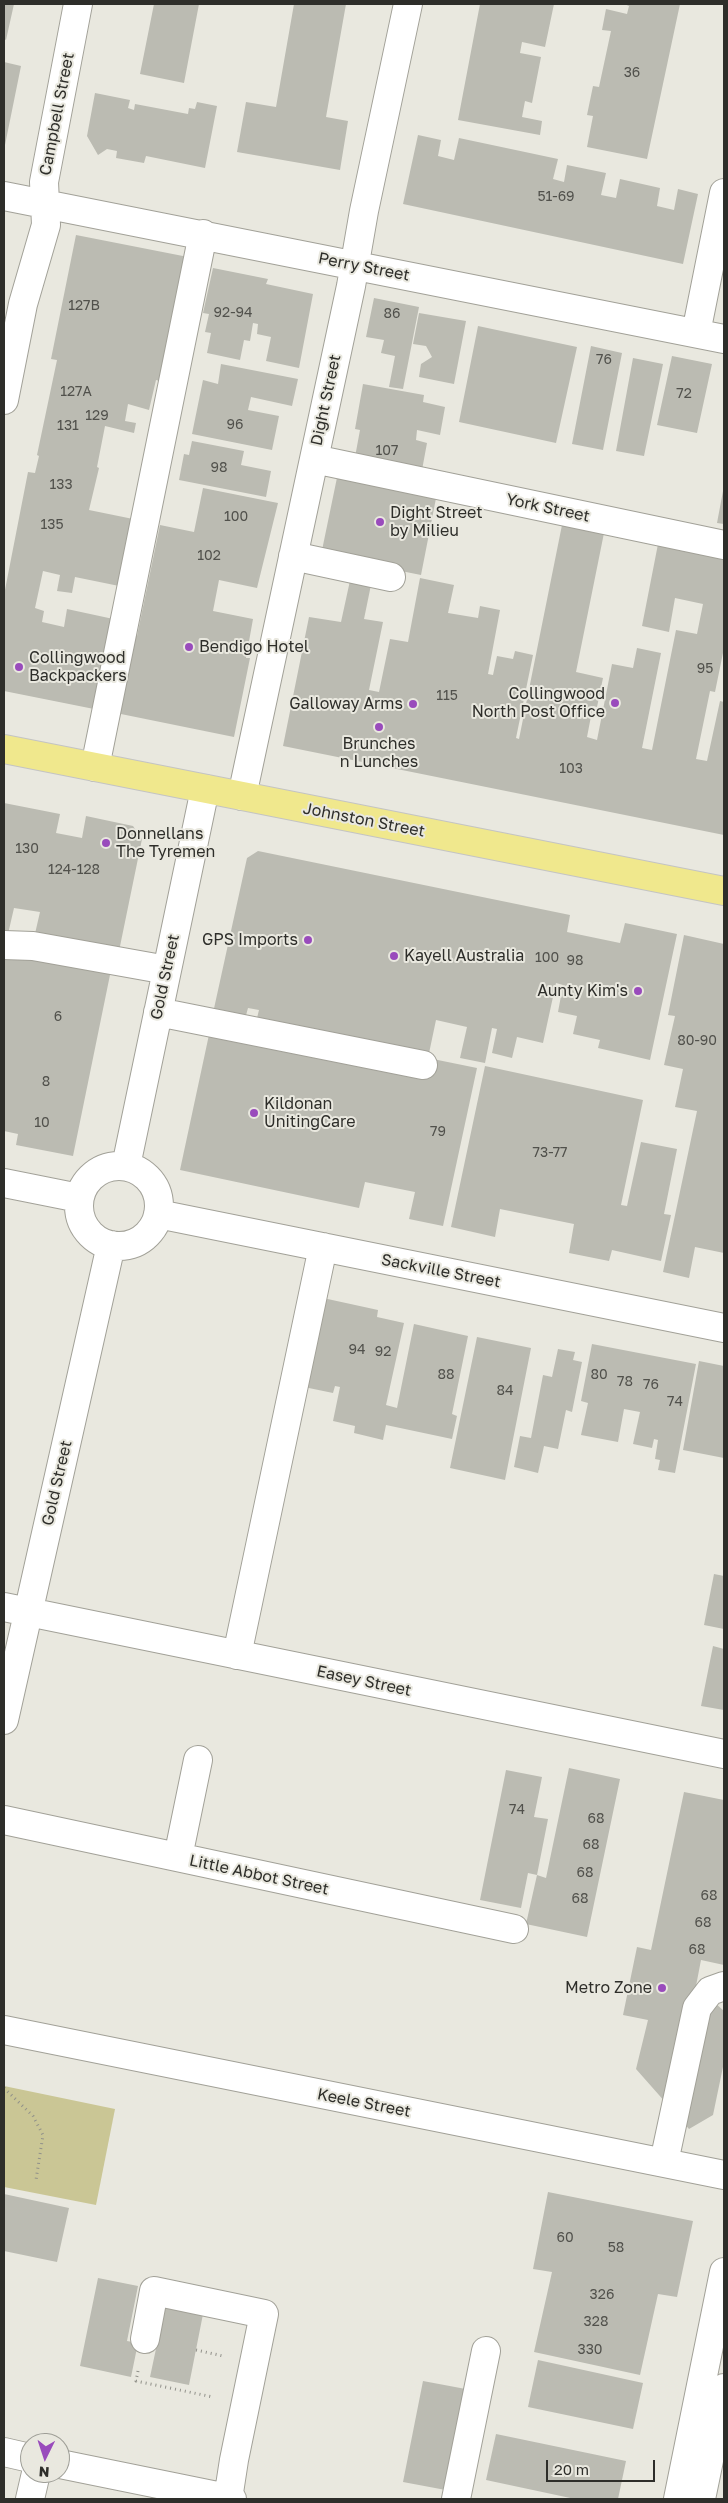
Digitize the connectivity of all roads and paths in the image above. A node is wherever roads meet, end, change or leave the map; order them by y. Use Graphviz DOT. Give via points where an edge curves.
graph roads {
  1 [pos="78,4"];
  2 [pos="408,4"];
  3 [pos="724,193"];
  4 [pos="4,196"];
  5 [pos="47,204"];
  6 [pos="203,234"];
  7 [pos="354,265"];
  8 [pos="696,333"];
  9 [pos="724,339"];
  10 [pos="4,400"];
  11 [pos="314,459"];
  12 [pos="724,545"];
  13 [pos="293,556"];
  14 [pos="391,577"];
  15 [pos="4,749"];
  16 [pos="95,767"];
  17 [pos="205,789"];
  18 [pos="242,796"];
  19 [pos="724,891"];
  20 [pos="4,945"];
  21 [pos="167,970"];
  22 [pos="158,1012"];
  23 [pos="423,1065"];
  24 [pos="126,1166"];
  25 [pos="4,1183"];
  26 [pos="79,1198"];
  27 [pos="158,1214"];
  28 [pos="110,1245"];
  29 [pos="323,1247"];
  30 [pos="724,1328"];
  31 [pos="16,1610"];
  32 [pos="237,1655"];
  33 [pos="4,1720"];
  34 [pos="724,1754"];
  35 [pos="198,1760"];
  36 [pos="4,1820"];
  37 [pos="178,1857"];
  38 [pos="514,1929"];
  39 [pos="724,1986"];
  40 [pos="4,2030"];
  41 [pos="4,2088"];
  42 [pos="664,2162"];
  43 [pos="724,2175"];
  44 [pos="36,2180"];
  45 [pos="724,2272"];
  46 [pos="144,2339"];
  47 [pos="486,2351"];
  48 [pos="724,2388"];
  49 [pos="245,2404"];
  50 [pos="4,2452"];
  51 [pos="20,2456"];
  52 [pos="70,2466"];
  53 [pos="34,2483"];
  54 [pos="30,2499"];
  55 [pos="229,2499"];
  56 [pos="456,2499"];
  57 [pos="678,2499"];
  58 [pos="701,2499"];
  1 -- 5 [label="street, Campbell Street" via="44,182"];
  2 -- 7 [label="street, Dight Street"];
  3 -- 8 [label="street"];
  4 -- 5 [label="street, Perry Street"];
  5 -- 6 [label="street, Perry Street"];
  5 -- 10 [label="street, Campbell Street" via="46,225 23,304"];
  6 -- 7 [label="street, Perry Street"];
  6 -- 16 [label="street"];
  7 -- 8 [label="street, Perry Street"];
  7 -- 11 [label="street, Dight Street"];
  8 -- 9 [label="street, Perry Street"];
  11 -- 12 [label="street, York Street"];
  11 -- 13 [label="street, Dight Street"];
  13 -- 14 [label="street"];
  13 -- 18 [label="street, Dight Street"];
  15 -- 16 [label="main road, Johnston Street"];
  16 -- 17 [label="main road, Johnston Street"];
  17 -- 18 [label="main road, Johnston Street"];
  17 -- 21 [label="street, Gold Street"];
  18 -- 19 [label="main road, Johnston Street"];
  20 -- 21 [label="street" via="34,946"];
  21 -- 22 [label="street, Gold Street"];
  22 -- 23 [label="street"];
  22 -- 24 [label="street, Gold Street"];
  24 -- 26 [label="street" via="113,1166 91,1176"];
  24 -- 27 [label="street" via="138,1170 156,1189"];
  25 -- 26 [label="street"];
  26 -- 28 [label="street" via="82,1223 99,1241"];
  27 -- 28 [label="street" via="154,1226 135,1243"];
  27 -- 29 [label="street, Sackville Street"];
  28 -- 31 [label="street, Gold Street"];
  29 -- 30 [label="street, Sackville Street"];
  29 -- 32 [label="street"];
  31 -- 32 [label="street, Easey Street"];
  31 -- 33 [label="street, Gold Street"];
  32 -- 34 [label="street, Easey Street"];
  35 -- 37 [label="street"];
  36 -- 37 [label="street, Little Abbot Street"];
  37 -- 38 [label="street, Little Abbot Street"];
  39 -- 42 [label="street" via="710,1991 697,2008"];
  40 -- 42 [label="street, Keele Street"];
  41 -- 44 [label="path" via="33,2116 43,2135"];
  42 -- 43 [label="street, Keele Street"];
  45 -- 57 [label="street"];
  46 -- 49 [label="path" via="136,2381"];
  46 -- 49 [label="street" via="154,2291 264,2314"];
  47 -- 56 [label="street"];
  48 -- 58 [label="street"];
  49 -- 55 [label="street"];
  50 -- 51 [label="street"];
  52 -- 55 [label="street"];
  53 -- 54 [label="street"];
}
